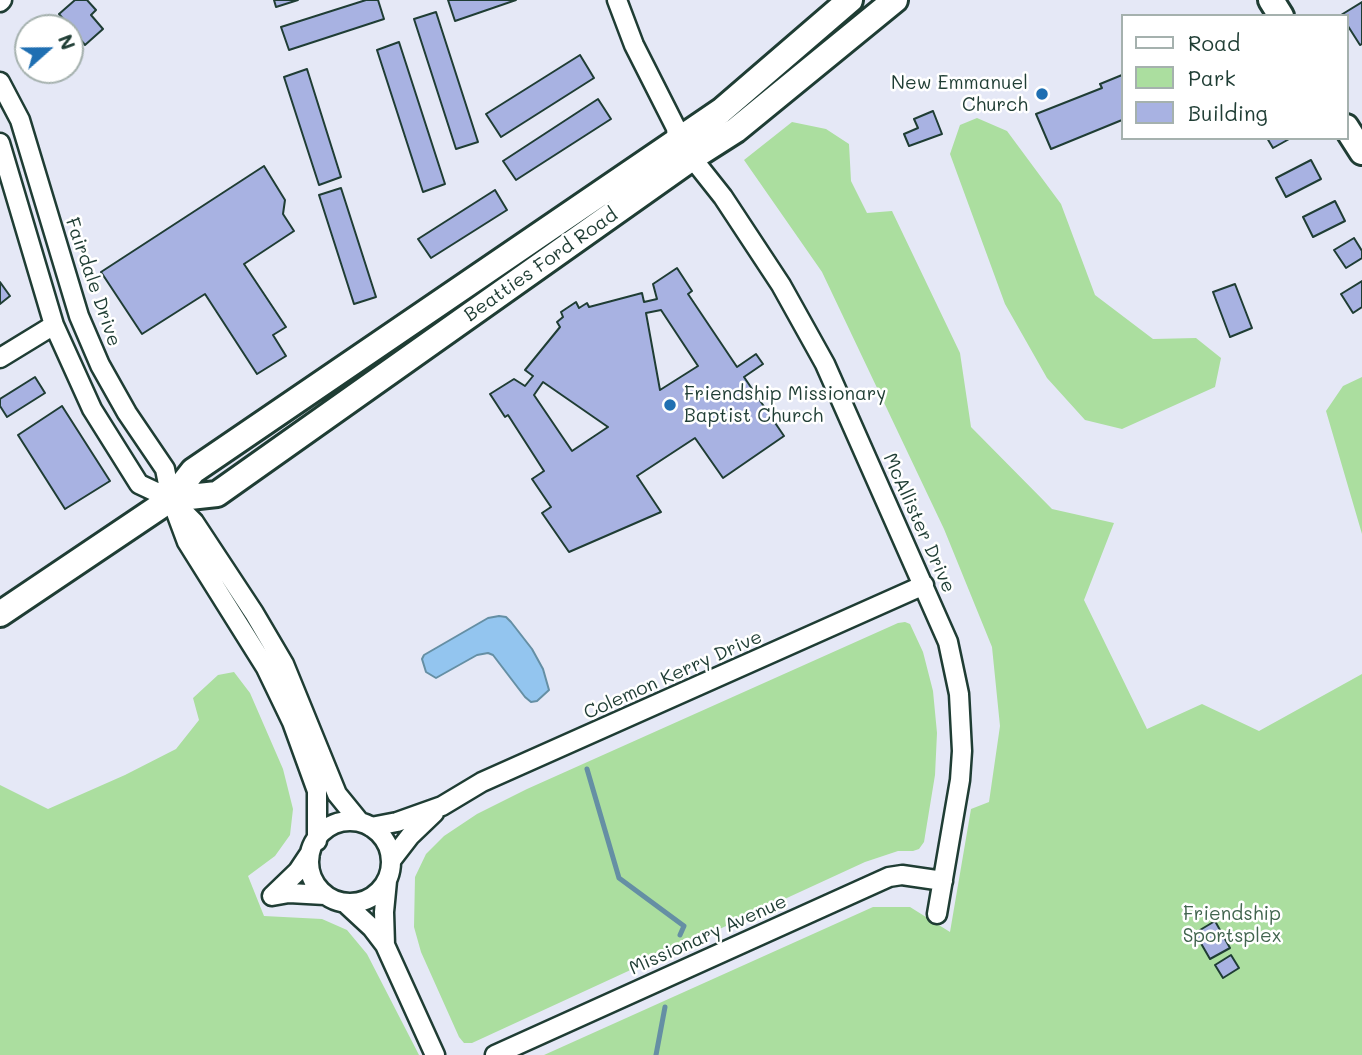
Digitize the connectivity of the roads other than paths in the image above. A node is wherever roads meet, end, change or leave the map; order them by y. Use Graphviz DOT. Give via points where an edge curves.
graph roads {
  1 [pos="617,0"];
  2 [pos="850,0"];
  3 [pos="895,0"];
  4 [pos="0,82"];
  5 [pos="1348,130"];
  6 [pos="0,143"];
  7 [pos="685,149"];
  8 [pos="1362,152"];
  9 [pos="48,216"];
  10 [pos="23,223"];
  11 [pos="54,325"];
  12 [pos="91,343"];
  13 [pos="65,355"];
  14 [pos="0,358"];
  15 [pos="171,499"];
  16 [pos="924,585"];
  17 [pos="0,614"];
  18 [pos="442,806"];
  19 [pos="365,824"];
  20 [pos="313,847"];
  21 [pos="393,858"];
  22 [pos="387,881"];
  23 [pos="943,881"];
  24 [pos="325,895"];
  25 [pos="345,903"];
  26 [pos="937,914"];
  27 [pos="385,945"];
  28 [pos="435,1055"];
  29 [pos="495,1055"];
  1 -- 7 [label="street, McAllister Drive"];
  2 -- 7 [label="main road, Beatties Ford Road" via="721,111"];
  3 -- 7 [label="main road, Beatties Ford Road" via="736,130"];
  4 -- 9 [label="street, Fairdale Drive" via="20,120"];
  5 -- 8 [label="main road"];
  6 -- 10 [label="street"];
  7 -- 15 [label="main road, Beatties Ford Road" via="216,494"];
  7 -- 16 [label="street, McAllister Drive" via="723,197 801,319"];
  9 -- 10 [label="street"];
  9 -- 12 [label="street, Fairdale Drive"];
  10 -- 11 [label="street"];
  11 -- 13 [label="street"];
  11 -- 14 [label="street"];
  12 -- 13 [label="street"];
  12 -- 15 [label="street, Fairdale Drive" via="127,413 164,469"];
  13 -- 15 [label="street" via="92,410 139,484"];
  15 -- 17 [label="main road, Beatties Ford Road"];
  15 -- 19 [label="street" via="194,522 254,613 281,659 337,794"];
  15 -- 20 [label="street, Fairdale Drive" via="187,542 288,712 317,791"];
  16 -- 18 [label="street, Colemon Kerry Drive" via="482,782"];
  16 -- 23 [label="street, McAllister Drive" via="948,642 962,723 960,780"];
  18 -- 19 [label="street, Colemon Kerry Drive" via="415,817"];
  18 -- 21 [label="street, Colemon Kerry Drive"];
  19 -- 20 [label="street" via="332,824"];
  19 -- 21 [label="street" via="381,834"];
  20 -- 24 [label="street" via="309,867"];
  20 -- 24 [label="street" via="298,871 272,896"];
  21 -- 22 [label="street"];
  22 -- 25 [label="street" via="369,899"];
  22 -- 27 [label="street"];
  23 -- 26 [label="street, McAllister Drive"];
  23 -- 29 [label="street, Missionary Avenue" via="889,877"];
  24 -- 25 [label="street"];
  25 -- 27 [label="street"];
  27 -- 28 [label="street"];
}
